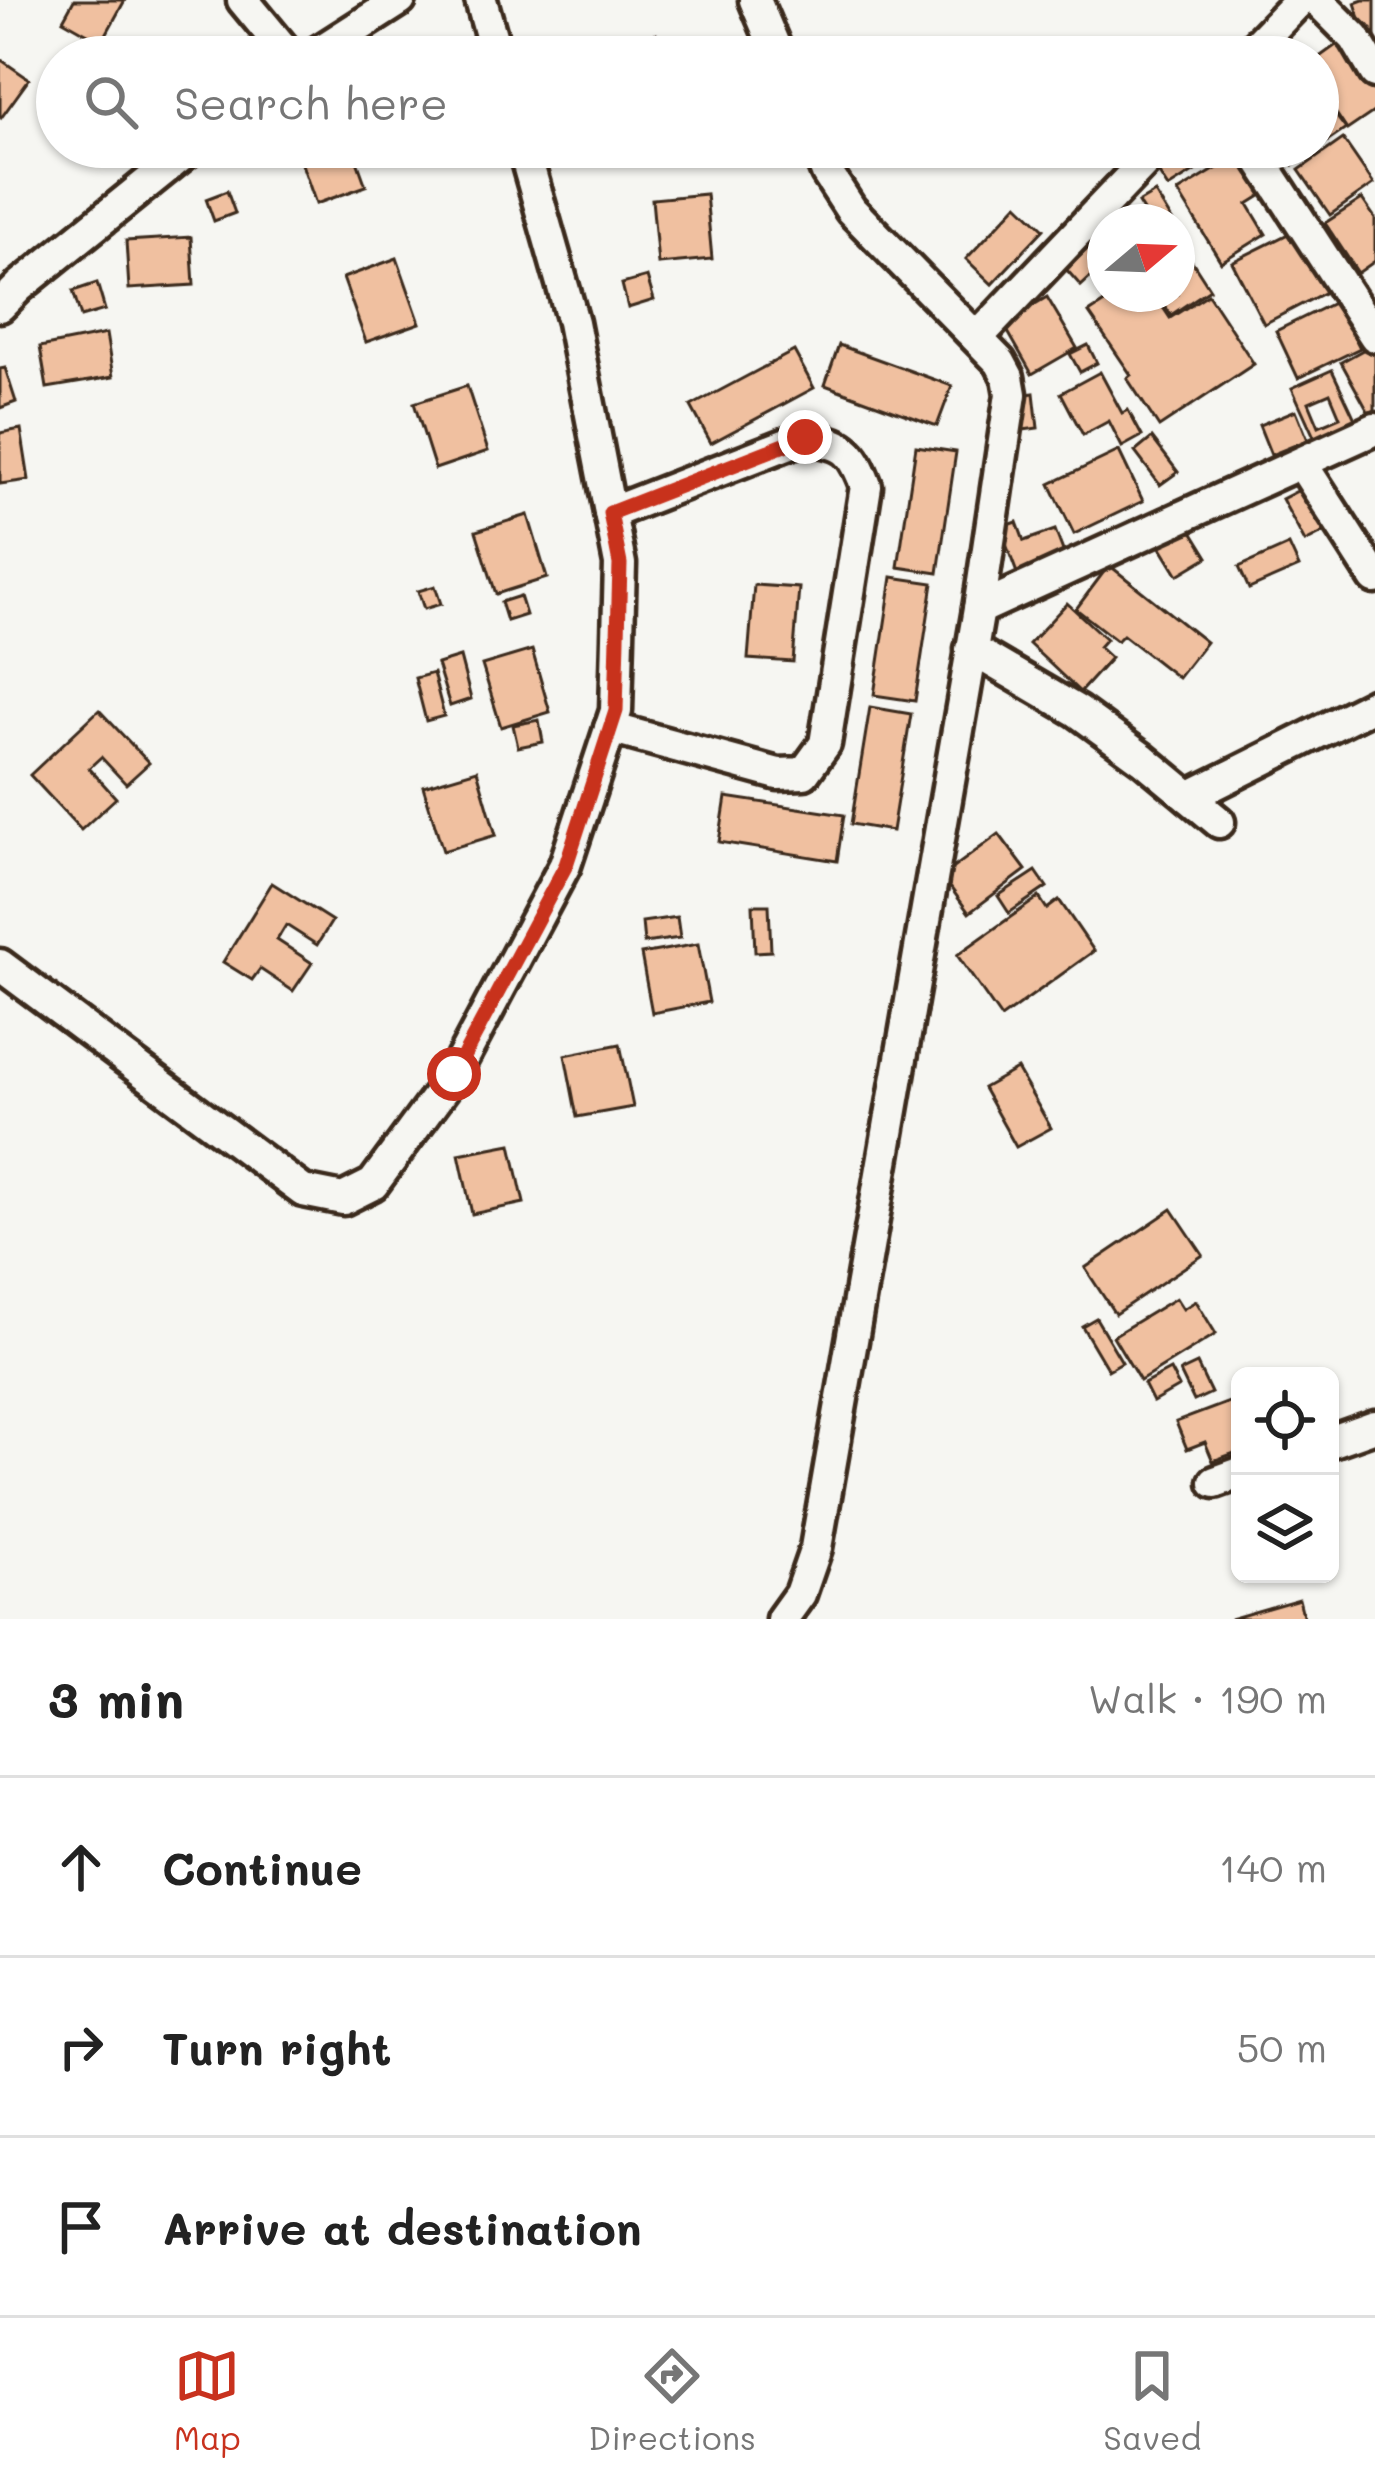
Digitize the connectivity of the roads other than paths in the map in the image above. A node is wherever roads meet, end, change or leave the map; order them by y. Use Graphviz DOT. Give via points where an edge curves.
graph roads {
  1 [pos="243,0"];
  2 [pos="400,0"];
  3 [pos="481,0"];
  4 [pos="755,0"];
  5 [pos="1300,0"];
  6 [pos="1317,0"];
  7 [pos="273,36"];
  8 [pos="344,36"];
  9 [pos="491,36"];
  10 [pos="770,36"];
  11 [pos="1265,36"];
  12 [pos="1375,72"];
  13 [pos="166,168"];
  14 [pos="529,168"];
  15 [pos="825,168"];
  16 [pos="1139,168"];
  17 [pos="1266,168"];
  18 [pos="0,306"];
  19 [pos="1375,336"];
  20 [pos="977,338"];
  21 [pos="1375,429"];
  22 [pos="1302,464"];
  23 [pos="610,513"];
  24 [pos="1375,578"];
  25 [pos="979,609"];
  26 [pos="971,649"];
  27 [pos="1375,704"];
  28 [pos="610,728"];
  29 [pos="1189,797"];
  30 [pos="1219,822"];
  31 [pos="0,965"];
  32 [pos="1375,1426"];
  33 [pos="1339,1439"];
  34 [pos="782,1619"];
  1 -- 7 [label="street"];
  2 -- 8 [label="street"];
  3 -- 9 [label="street"];
  4 -- 10 [label="street"];
  5 -- 11 [label="street"];
  6 -- 12 [label="street"];
  13 -- 18 [label="street"];
  14 -- 23 [label="street" via="573,322"];
  15 -- 20 [label="street" via="851,210"];
  16 -- 20 [label="street"];
  17 -- 19 [label="street"];
  20 -- 25 [label="street" via="1000,362 1011,394"];
  21 -- 22 [label="street"];
  22 -- 24 [label="street"];
  22 -- 25 [label="street"];
  23 -- 28 [label="street" via="620,564"];
  23 -- 28 [label="street" via="805,437 833,442 856,458 866,486 825,744 804,773 778,774"];
  25 -- 26 [label="street"];
  26 -- 29 [label="street" via="1077,711"];
  26 -- 34 [label="street" via="816,1548"];
  27 -- 29 [label="street"];
  28 -- 31 [label="street" via="566,865 454,1074 373,1184 343,1199 303,1191"];
  29 -- 30 [label="street"];
  32 -- 33 [label="street"];
}
